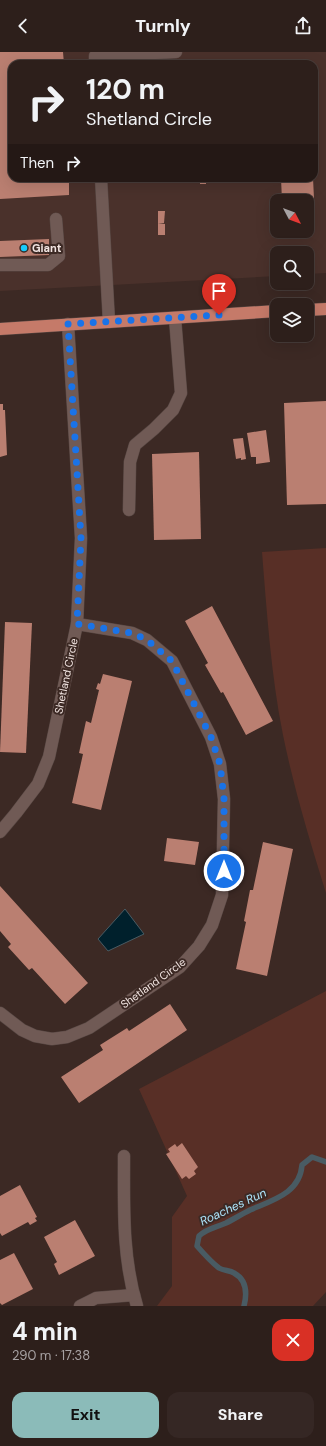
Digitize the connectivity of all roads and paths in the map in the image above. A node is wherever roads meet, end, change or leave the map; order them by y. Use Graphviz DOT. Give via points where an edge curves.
graph roads {
  1 [pos="176,52"];
  2 [pos="95,60"];
  3 [pos="101,182"];
  4 [pos="56,219"];
  5 [pos="0,265"];
  6 [pos="326,309"];
  7 [pos="314,310"];
  8 [pos="270,311"];
  9 [pos="175,318"];
  10 [pos="109,322"];
  11 [pos="68,324"];
  12 [pos="0,329"];
  13 [pos="129,510"];
  14 [pos="77,624"];
  15 [pos="0,832"];
  16 [pos="0,1013"];
  17 [pos="124,1156"];
  18 [pos="135,1301"];
  19 [pos="80,1306"];
  1 -- 2 [label="street" via="95,56"];
  3 -- 10 [label="street"];
  4 -- 5 [label="street" via="59,256 48,265"];
  6 -- 7 [label="main road"];
  8 -- 9 [label="main road"];
  9 -- 10 [label="main road"];
  9 -- 13 [label="street" via="182,393 173,410 135,445 130,462"];
  10 -- 11 [label="main road"];
  11 -- 12 [label="main road"];
  11 -- 14 [label="street, Shetland Circle" via="81,538"];
  14 -- 15 [label="street, Shetland Circle" via="49,757 38,784"];
  14 -- 16 [label="street, Shetland Circle" via="132,633 147,640 172,661 211,737 220,764 224,799 222,895 212,925 203,941 180,967 89,1028 67,1037 52,1039 35,1036 22,1030"];
  17 -- 18 [label="street" via="125,1241"];
  18 -- 19 [label="street" via="96,1298"];
}
